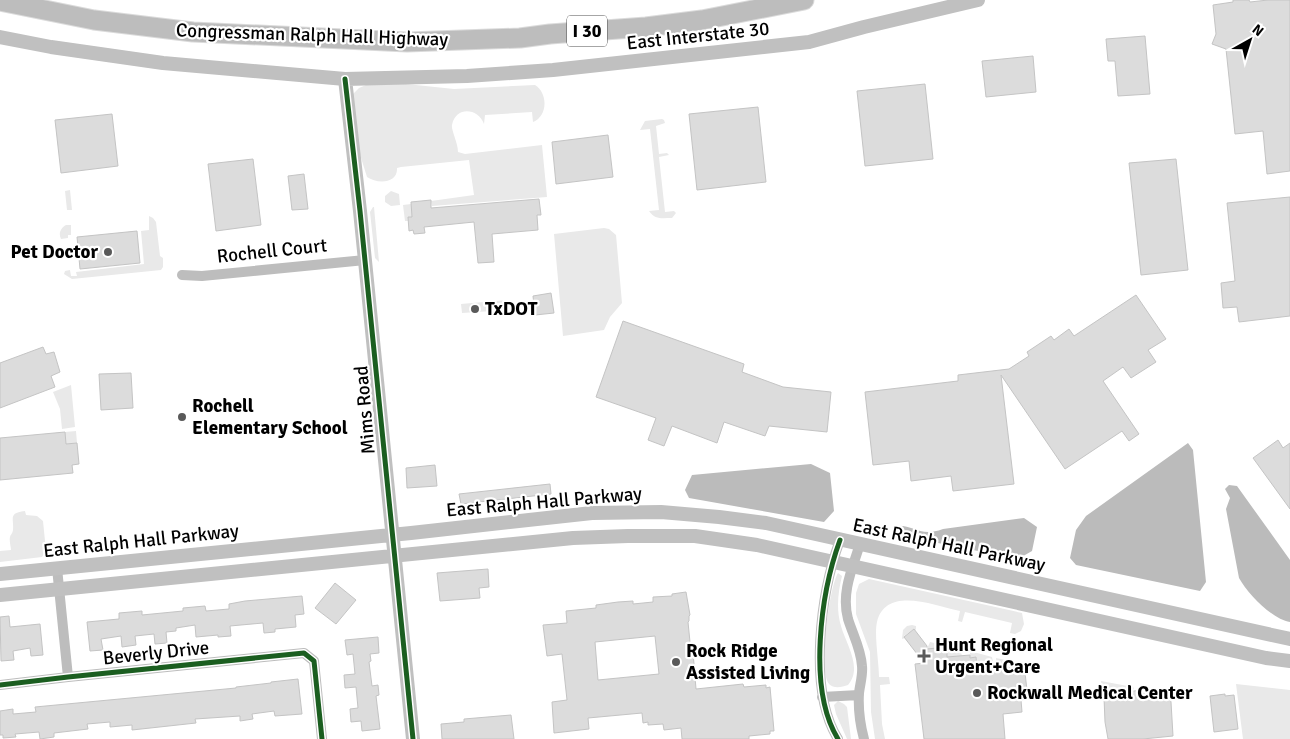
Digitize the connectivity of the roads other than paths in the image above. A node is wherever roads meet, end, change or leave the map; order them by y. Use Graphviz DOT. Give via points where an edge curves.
graph roads {
  1 [pos="804,0"];
  2 [pos="978,0"];
  3 [pos="0,1"];
  4 [pos="0,10"];
  5 [pos="193,32"];
  6 [pos="0,37"];
  7 [pos="345,79"];
  8 [pos="366,260"];
  9 [pos="182,275"];
  10 [pos="392,535"];
  11 [pos="840,540"];
  12 [pos="860,544"];
  13 [pos="394,556"];
  14 [pos="832,561"];
  15 [pos="853,566"];
  16 [pos="57,568"];
  17 [pos="0,574"];
  18 [pos="60,590"];
  19 [pos="0,595"];
  20 [pos="1290,639"];
  21 [pos="1290,661"];
  22 [pos="68,676"];
  23 [pos="0,685"];
  24 [pos="859,695"];
  25 [pos="822,697"];
  26 [pos="322,739"];
  27 [pos="413,739"];
  28 [pos="838,739"];
  29 [pos="864,739"];
  1 -- 5 [label="highway, Congressman Ralph Hall Highway / I 30" via="702,20 520,38 407,42"];
  2 -- 7 [label="main road, East Interstate 30" via="790,45 554,70"];
  3 -- 5 [label="highway, Congressman Ralph Hall Highway / I 30" via="94,20"];
  4 -- 5 [label="highway" via="81,24"];
  6 -- 7 [label="main road, East Interstate 30" via="163,63"];
  7 -- 8 [label="main road, Mims Road"];
  8 -- 9 [label="street, Rochell Court" via="202,276"];
  8 -- 10 [label="main road, Mims Road"];
  10 -- 11 [label="main road, East Ralph Hall Parkway" via="592,513 661,512 766,523"];
  10 -- 13 [label="main road, Mims Road"];
  10 -- 16 [label="main road, East Ralph Hall Parkway"];
  11 -- 12 [label="main road, East Ralph Hall Parkway"];
  11 -- 14 [label="street"];
  12 -- 15 [label="street"];
  12 -- 20 [label="main road, East Ralph Hall Parkway"];
  13 -- 14 [label="main road, East Ralph Hall Parkway" via="573,538 694,536"];
  13 -- 18 [label="main road, East Ralph Hall Parkway"];
  13 -- 27 [label="main road, Mims Road"];
  14 -- 15 [label="main road, East Ralph Hall Parkway"];
  14 -- 25 [label="street" via="821,628"];
  15 -- 21 [label="main road, East Ralph Hall Parkway"];
  15 -- 24 [label="street" via="845,595 847,616 861,652"];
  16 -- 17 [label="main road, East Ralph Hall Parkway"];
  16 -- 18 [label="street"];
  18 -- 19 [label="main road, East Ralph Hall Parkway"];
  18 -- 22 [label="street"];
  22 -- 23 [label="street, Beverly Drive"];
  22 -- 26 [label="street, Beverly Drive" via="304,654 314,661"];
  24 -- 25 [label="street"];
  24 -- 29 [label="street"];
  25 -- 28 [label="street"];
}
